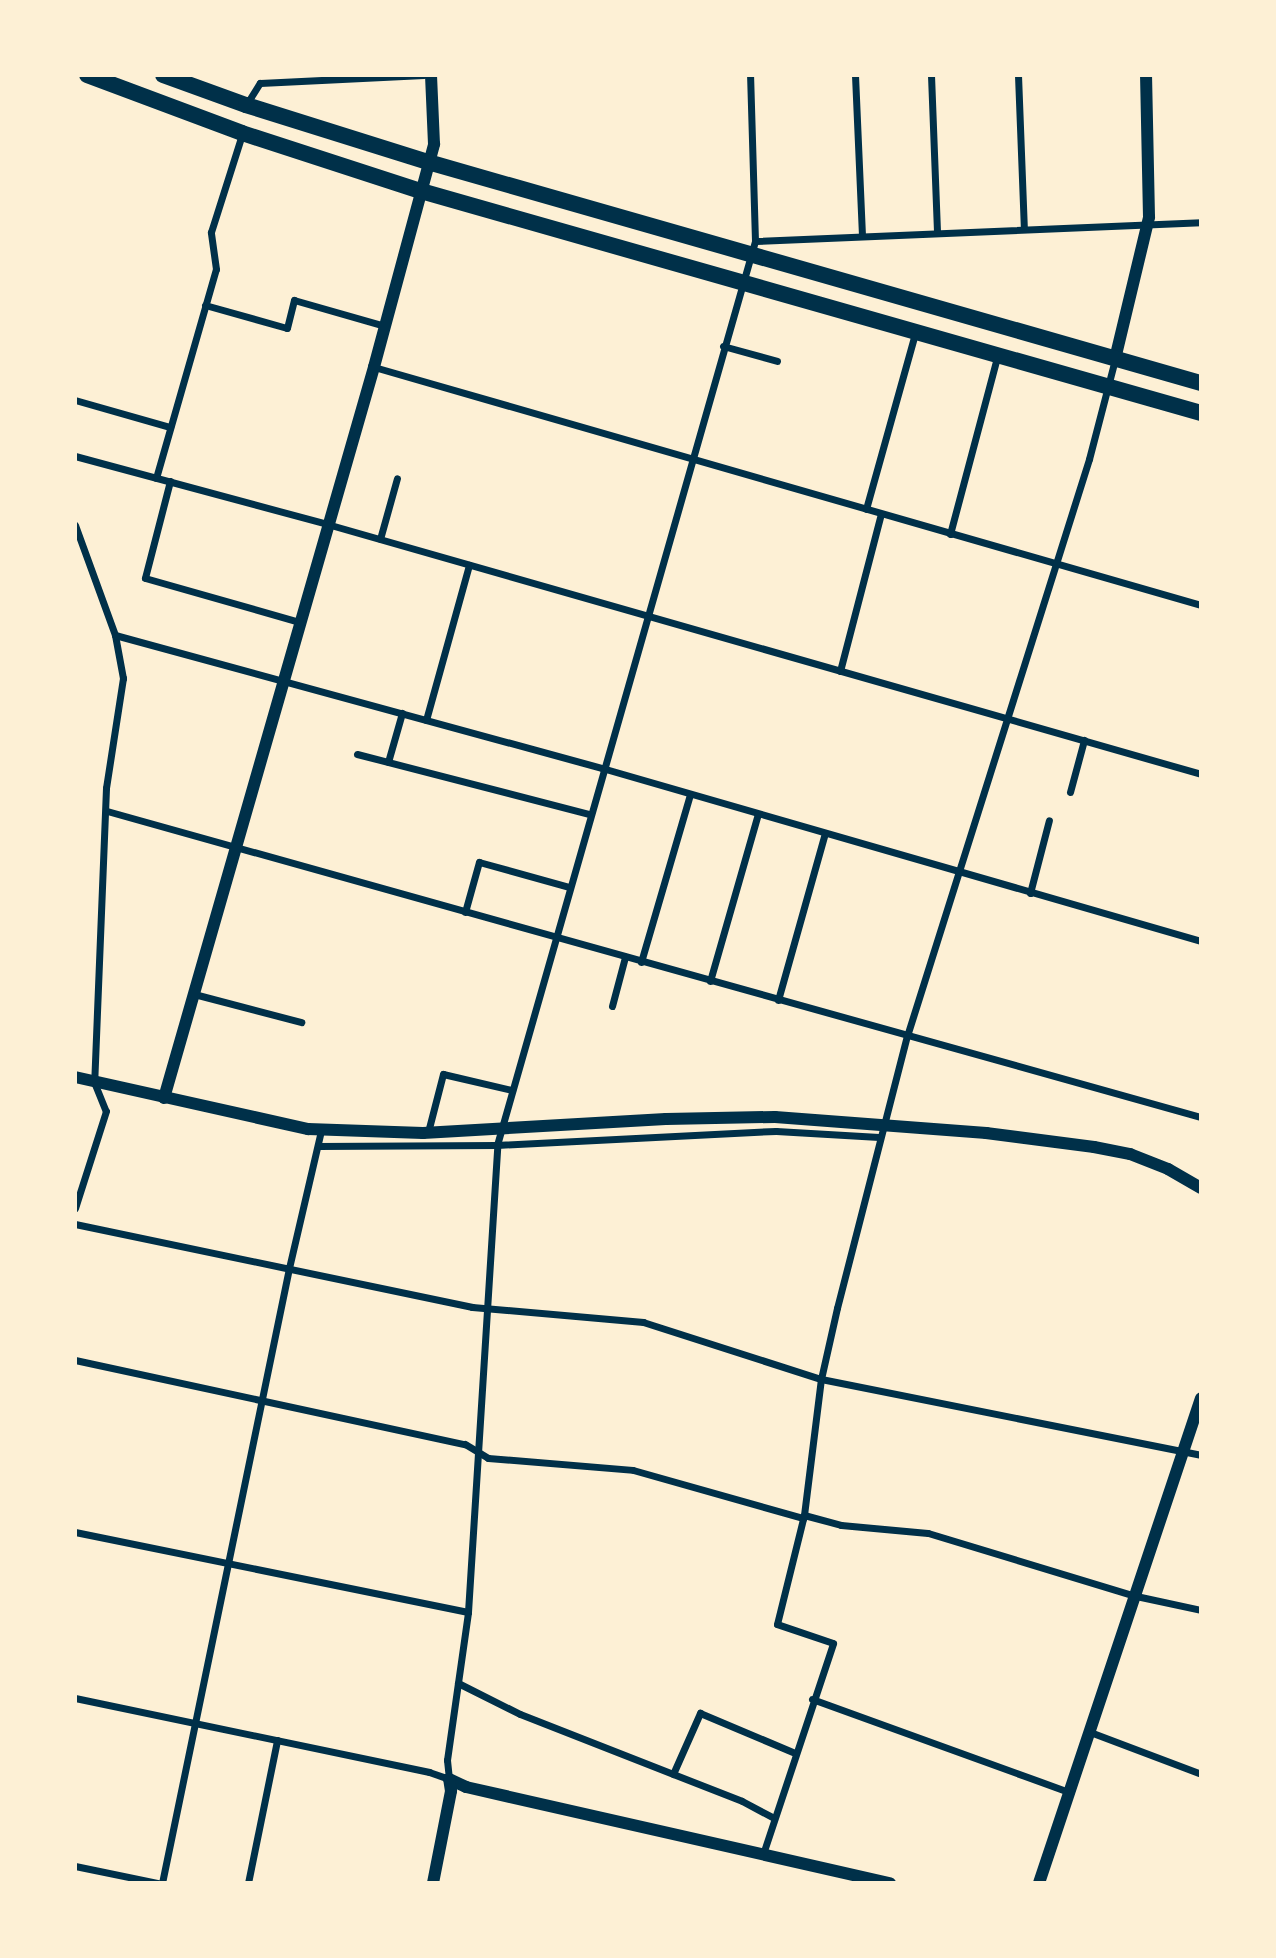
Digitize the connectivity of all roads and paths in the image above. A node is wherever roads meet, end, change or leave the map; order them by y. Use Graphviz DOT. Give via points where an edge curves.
graph roads {
  1 [pos="88,75"];
  2 [pos="163,75"];
  3 [pos="425,75"];
  4 [pos="431,75"];
  5 [pos="750,75"];
  6 [pos="855,75"];
  7 [pos="931,75"];
  8 [pos="1018,75"];
  9 [pos="1146,75"];
  10 [pos="246,105"];
  11 [pos="242,133"];
  12 [pos="428,162"];
  13 [pos="421,191"];
  14 [pos="1201,222"];
  15 [pos="1149,224"];
  16 [pos="1024,229"];
  17 [pos="937,232"];
  18 [pos="862,235"];
  19 [pos="752,248"];
  20 [pos="741,283"];
  21 [pos="205,305"];
  22 [pos="385,326"];
  23 [pos="915,333"];
  24 [pos="723,346"];
  25 [pos="997,357"];
  26 [pos="1115,359"];
  27 [pos="777,361"];
  28 [pos="374,367"];
  29 [pos="1201,383"];
  30 [pos="1109,389"];
  31 [pos="75,400"];
  32 [pos="1201,413"];
  33 [pos="170,427"];
  34 [pos="75,456"];
  35 [pos="692,459"];
  36 [pos="156,478"];
  37 [pos="397,478"];
  38 [pos="170,481"];
  39 [pos="866,509"];
  40 [pos="881,514"];
  41 [pos="75,524"];
  42 [pos="327,524"];
  43 [pos="950,534"];
  44 [pos="380,539"];
  45 [pos="1056,564"];
  46 [pos="469,565"];
  47 [pos="1201,605"];
  48 [pos="647,617"];
  49 [pos="299,622"];
  50 [pos="116,635"];
  51 [pos="840,671"];
  52 [pos="283,681"];
  53 [pos="402,713"];
  54 [pos="426,719"];
  55 [pos="1006,719"];
  56 [pos="1084,740"];
  57 [pos="357,754"];
  58 [pos="388,762"];
  59 [pos="602,768"];
  60 [pos="1201,774"];
  61 [pos="1070,792"];
  62 [pos="690,794"];
  63 [pos="107,811"];
  64 [pos="589,814"];
  65 [pos="758,814"];
  66 [pos="1049,820"];
  67 [pos="825,833"];
  68 [pos="236,848"];
  69 [pos="958,873"];
  70 [pos="569,887"];
  71 [pos="1030,893"];
  72 [pos="465,912"];
  73 [pos="555,937"];
  74 [pos="1201,941"];
  75 [pos="625,957"];
  76 [pos="641,961"];
  77 [pos="710,981"];
  78 [pos="194,993"];
  79 [pos="778,1000"];
  80 [pos="612,1006"];
  81 [pos="302,1022"];
  82 [pos="907,1036"];
  83 [pos="75,1077"];
  84 [pos="94,1082"];
  85 [pos="512,1090"];
  86 [pos="164,1098"];
  87 [pos="1201,1117"];
  88 [pos="321,1130"];
  89 [pos="501,1130"];
  90 [pos="880,1131"];
  91 [pos="428,1132"];
  92 [pos="497,1144"];
  93 [pos="318,1146"];
  94 [pos="1201,1188"];
  95 [pos="75,1208"];
  96 [pos="75,1224"];
  97 [pos="289,1268"];
  98 [pos="487,1310"];
  99 [pos="75,1360"];
  100 [pos="821,1378"];
  101 [pos="1201,1398"];
  102 [pos="261,1401"];
  103 [pos="480,1452"];
  104 [pos="1183,1453"];
  105 [pos="1201,1455"];
  106 [pos="803,1516"];
  107 [pos="75,1532"];
  108 [pos="228,1563"];
  109 [pos="1136,1596"];
  110 [pos="1201,1609"];
  111 [pos="468,1612"];
  112 [pos="458,1683"];
  113 [pos="75,1698"];
  114 [pos="812,1699"];
  115 [pos="195,1722"];
  116 [pos="1090,1732"];
  117 [pos="277,1740"];
  118 [pos="795,1753"];
  119 [pos="673,1774"];
  120 [pos="1201,1774"];
  121 [pos="449,1780"];
  122 [pos="1069,1792"];
  123 [pos="774,1818"];
  124 [pos="763,1854"];
  125 [pos="75,1866"];
  126 [pos="160,1883"];
  127 [pos="248,1883"];
  128 [pos="433,1883"];
  129 [pos="890,1883"];
  130 [pos="1038,1883"];
  1 -- 11 [label="highway"];
  2 -- 10 [label="highway"];
  3 -- 10 [label="street" via="260,83"];
  4 -- 12 [label="street" via="433,144"];
  5 -- 19 [label="street"];
  6 -- 18 [label="street"];
  7 -- 17 [label="street"];
  8 -- 16 [label="street"];
  9 -- 15 [label="street"];
  10 -- 12 [label="highway"];
  11 -- 13 [label="highway"];
  11 -- 21 [label="street" via="211,232 216,268"];
  12 -- 13 [label="street"];
  12 -- 19 [label="highway"];
  13 -- 20 [label="highway"];
  13 -- 22 [label="street"];
  14 -- 15 [label="street"];
  15 -- 16 [label="street"];
  15 -- 26 [label="street"];
  16 -- 17 [label="street"];
  17 -- 18 [label="street"];
  18 -- 19 [label="street"];
  19 -- 20 [label="street"];
  19 -- 26 [label="highway"];
  20 -- 23 [label="highway"];
  20 -- 24 [label="street"];
  21 -- 22 [label="street" via="288,327 294,300"];
  21 -- 33 [label="street"];
  22 -- 28 [label="street"];
  23 -- 25 [label="highway"];
  23 -- 39 [label="street"];
  24 -- 27 [label="street"];
  24 -- 35 [label="street"];
  25 -- 30 [label="highway"];
  25 -- 43 [label="street"];
  26 -- 29 [label="highway"];
  26 -- 30 [label="street"];
  28 -- 35 [label="street"];
  28 -- 42 [label="street"];
  30 -- 32 [label="highway"];
  30 -- 45 [label="street"];
  31 -- 33 [label="street"];
  33 -- 36 [label="street"];
  34 -- 36 [label="street"];
  35 -- 39 [label="street"];
  35 -- 48 [label="street"];
  36 -- 38 [label="street"];
  37 -- 44 [label="street"];
  38 -- 42 [label="street"];
  38 -- 49 [label="street" via="145,579"];
  39 -- 40 [label="street"];
  40 -- 43 [label="street"];
  40 -- 51 [label="street"];
  41 -- 50 [label="street"];
  42 -- 44 [label="street"];
  42 -- 49 [label="street"];
  43 -- 45 [label="street"];
  44 -- 46 [label="street"];
  45 -- 47 [label="street"];
  45 -- 55 [label="street"];
  46 -- 48 [label="street"];
  46 -- 54 [label="street"];
  48 -- 51 [label="street"];
  48 -- 59 [label="street"];
  49 -- 52 [label="street"];
  50 -- 52 [label="street"];
  50 -- 63 [label="street" via="122,699 108,773"];
  51 -- 55 [label="street"];
  52 -- 53 [label="street"];
  52 -- 68 [label="street"];
  53 -- 54 [label="street"];
  53 -- 58 [label="street"];
  54 -- 59 [label="street"];
  55 -- 56 [label="street"];
  55 -- 69 [label="street"];
  56 -- 60 [label="street"];
  56 -- 61 [label="street"];
  57 -- 58 [label="street"];
  58 -- 64 [label="street"];
  59 -- 62 [label="street"];
  59 -- 64 [label="street"];
  62 -- 65 [label="street"];
  62 -- 76 [label="street"];
  63 -- 68 [label="street"];
  63 -- 84 [label="street"];
  64 -- 70 [label="street"];
  65 -- 67 [label="street"];
  65 -- 77 [label="street"];
  66 -- 71 [label="street"];
  67 -- 69 [label="street"];
  67 -- 79 [label="street"];
  68 -- 72 [label="street"];
  68 -- 78 [label="street"];
  69 -- 71 [label="street"];
  69 -- 82 [label="street"];
  70 -- 72 [label="street" via="479,862"];
  70 -- 73 [label="street"];
  71 -- 74 [label="street"];
  72 -- 73 [label="street"];
  73 -- 75 [label="street"];
  73 -- 85 [label="street"];
  75 -- 76 [label="street"];
  75 -- 80 [label="street"];
  76 -- 77 [label="street"];
  77 -- 79 [label="street"];
  78 -- 81 [label="street"];
  78 -- 86 [label="street"];
  79 -- 82 [label="street"];
  82 -- 87 [label="street"];
  82 -- 90 [label="street"];
  83 -- 84 [label="street"];
  84 -- 86 [label="street"];
  84 -- 95 [label="street" via="106,1111"];
  85 -- 89 [label="street"];
  85 -- 91 [label="street" via="443,1074"];
  86 -- 88 [label="street"];
  88 -- 91 [label="street"];
  88 -- 93 [label="street"];
  89 -- 90 [label="street" via="733,1117"];
  89 -- 91 [label="street"];
  89 -- 92 [label="street"];
  90 -- 92 [label="street" via="776,1131"];
  90 -- 94 [label="street" via="1049,1140 1113,1150 1147,1160"];
  90 -- 100 [label="street"];
  92 -- 93 [label="street"];
  92 -- 98 [label="street"];
  93 -- 97 [label="street"];
  96 -- 97 [label="street"];
  97 -- 98 [label="street"];
  97 -- 102 [label="street"];
  98 -- 100 [label="street" via="643,1322"];
  98 -- 103 [label="street"];
  99 -- 102 [label="street"];
  100 -- 104 [label="street"];
  100 -- 106 [label="street"];
  101 -- 104 [label="street"];
  102 -- 103 [label="street" via="465,1444"];
  102 -- 108 [label="street"];
  103 -- 106 [label="street" via="488,1458 633,1470"];
  103 -- 111 [label="street"];
  104 -- 105 [label="street"];
  104 -- 109 [label="street"];
  106 -- 109 [label="street" via="841,1525 928,1533"];
  106 -- 114 [label="street" via="777,1624 833,1643"];
  107 -- 108 [label="street"];
  108 -- 111 [label="street"];
  108 -- 115 [label="street"];
  109 -- 110 [label="street"];
  109 -- 116 [label="street"];
  111 -- 112 [label="street"];
  112 -- 119 [label="street" via="520,1714"];
  112 -- 121 [label="street" via="447,1760"];
  113 -- 115 [label="street"];
  114 -- 118 [label="street"];
  114 -- 122 [label="street"];
  115 -- 117 [label="street"];
  115 -- 126 [label="street"];
  116 -- 120 [label="street"];
  116 -- 122 [label="street"];
  117 -- 121 [label="street"];
  117 -- 127 [label="street"];
  118 -- 119 [label="street" via="699,1713"];
  118 -- 123 [label="street"];
  119 -- 123 [label="street"];
  121 -- 124 [label="street"];
  121 -- 128 [label="street" via="451,1791"];
  122 -- 130 [label="street"];
  123 -- 124 [label="street"];
  124 -- 129 [label="street"];
  125 -- 126 [label="street"];
}
